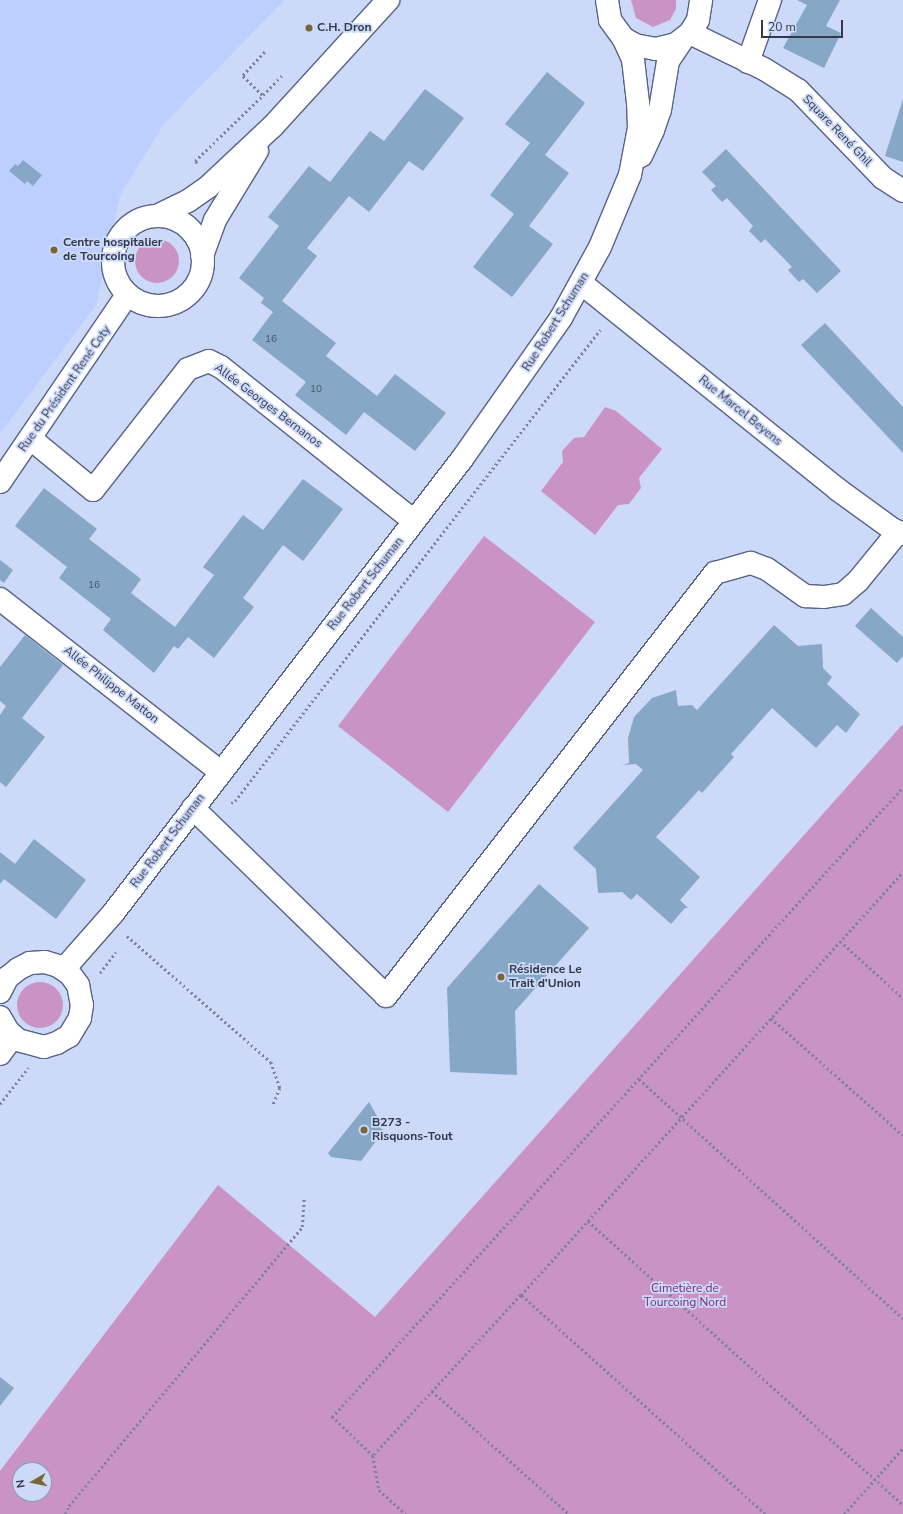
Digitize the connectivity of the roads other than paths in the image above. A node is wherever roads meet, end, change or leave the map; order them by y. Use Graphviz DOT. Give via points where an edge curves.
graph roads {
  1 [pos="388,0"];
  2 [pos="701,0"];
  3 [pos="770,0"];
  4 [pos="606,4"];
  5 [pos="686,36"];
  6 [pos="624,38"];
  7 [pos="748,62"];
  8 [pos="273,126"];
  9 [pos="630,174"];
  10 [pos="903,191"];
  11 [pos="157,216"];
  12 [pos="202,256"];
  13 [pos="581,283"];
  14 [pos="128,294"];
  15 [pos="31,439"];
  16 [pos="0,482"];
  17 [pos="414,521"];
  18 [pos="901,533"];
  19 [pos="0,599"];
  20 [pos="221,772"];
  21 [pos="193,808"];
  22 [pos="64,970"];
  23 [pos="2,981"];
  24 [pos="0,1016"];
  25 [pos="13,1036"];
  26 [pos="0,1054"];
  1 -- 8 [label="street"];
  2 -- 5 [label="street, Rue Robert Schuman" via="698,20"];
  3 -- 7 [label="street"];
  4 -- 6 [label="street" via="614,27"];
  5 -- 6 [label="street" via="670,47 649,49"];
  5 -- 7 [label="street, Square René Ghil"];
  5 -- 9 [label="street, Rue Robert Schuman" via="668,61 654,130"];
  6 -- 9 [label="street, Rue Robert Schuman" via="633,59 638,103 639,128"];
  7 -- 10 [label="street, Square René Ghil" via="798,90 882,178"];
  8 -- 11 [label="street" via="208,187 188,201"];
  8 -- 12 [label="street" via="215,220"];
  9 -- 13 [label="street, Rue Robert Schuman" via="600,247"];
  11 -- 12 [label="street" via="172,218 190,230 198,242"];
  11 -- 14 [label="street" via="135,222 116,243 114,271"];
  12 -- 14 [label="street" via="202,270 196,283 187,294 175,302 154,305 141,302"];
  13 -- 17 [label="street, Rue Robert Schuman" via="561,318 509,394"];
  13 -- 18 [label="street, Rue Marcel Beyens" via="837,490"];
  14 -- 15 [label="street, Rue du Président René Coty"];
  15 -- 16 [label="street, Rue du Président René Coty"];
  15 -- 17 [label="street, Allée Georges Bernanos" via="93,490 188,369 208,361 221,367"];
  17 -- 20 [label="street, Rue Robert Schuman"];
  18 -- 21 [label="street" via="843,594 805,596 767,569 751,563 715,573 386,996"];
  19 -- 20 [label="street, Allée Philippe Matton"];
  20 -- 21 [label="street, Rue Robert Schuman"];
  21 -- 22 [label="street, Rue Robert Schuman"];
  22 -- 23 [label="street" via="45,962 30,963"];
  22 -- 25 [label="street" via="78,985 82,998 82,1012 74,1030 57,1043 44,1047 24,1044"];
  24 -- 25 [label="street"];
  25 -- 26 [label="street"];
}
